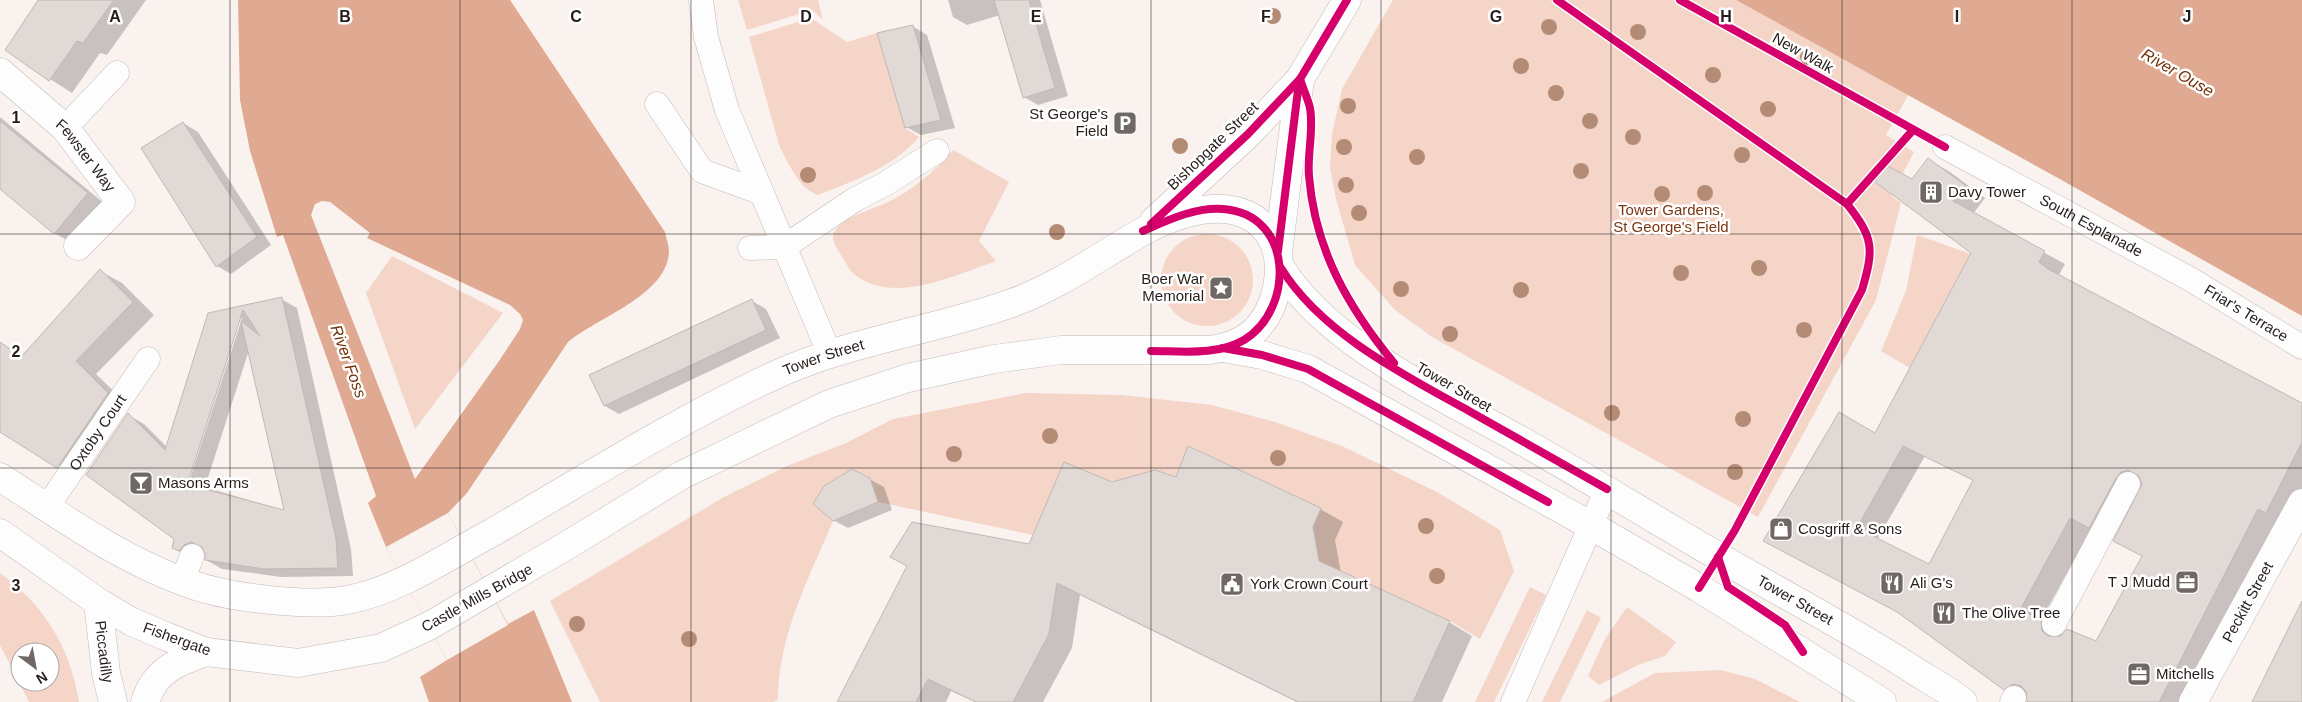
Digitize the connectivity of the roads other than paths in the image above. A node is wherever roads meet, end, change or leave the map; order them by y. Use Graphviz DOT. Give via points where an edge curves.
graph roads {
  1 [pos="701,0"];
  2 [pos="1340,11"];
  3 [pos="0,72"];
  4 [pos="117,72"];
  5 [pos="1300,80"];
  6 [pos="657,104"];
  7 [pos="65,128"];
  8 [pos="1945,148"];
  9 [pos="937,151"];
  10 [pos="762,193"];
  11 [pos="1143,231"];
  12 [pos="78,246"];
  13 [pos="784,247"];
  14 [pos="750,248"];
  15 [pos="1279,260"];
  16 [pos="2190,279"];
  17 [pos="2302,347"];
  18 [pos="1223,348"];
  19 [pos="830,355"];
  20 [pos="148,359"];
  21 [pos="0,477"];
  22 [pos="2128,484"];
  23 [pos="1607,489"];
  24 [pos="47,507"];
  25 [pos="2299,516"];
  26 [pos="1590,525"];
  27 [pos="0,533"];
  28 [pos="192,556"];
  29 [pos="182,581"];
  30 [pos="98,602"];
  31 [pos="2054,624"];
  32 [pos="381,648"];
  33 [pos="206,652"];
  34 [pos="113,702"];
  35 [pos="145,702"];
  36 [pos="1513,702"];
  37 [pos="1882,702"];
  38 [pos="1963,702"];
  39 [pos="2193,702"];
  1 -- 10 [label="lane" via="706,37 727,110"];
  2 -- 5 [label="main road, Bishopgate Street"];
  3 -- 7 [label="main road, Fewster Way"];
  4 -- 7 [label="lane"];
  5 -- 11 [label="main road, Bishopgate Street" via="1248,134"];
  5 -- 15 [label="main road, Bishopgate Street"];
  6 -- 10 [label="lane" via="702,171"];
  7 -- 12 [label="main road, Fewster Way" via="121,202"];
  8 -- 16 [label="lane, South Esplanade"];
  9 -- 13 [label="lane" via="854,200"];
  10 -- 13 [label="lane"];
  11 -- 15 [label="main road, Tower Street" via="1175,217 1224,209 1258,221 1273,240"];
  11 -- 19 [label="main road, Tower Street" via="1050,288 1018,301"];
  13 -- 14 [label="lane"];
  13 -- 19 [label="lane"];
  15 -- 18 [label="main road, Bishopgate Street" via="1272,306 1259,329"];
  15 -- 23 [label="main road, Tower Street" via="1300,296 1362,347 1439,395"];
  16 -- 17 [label="lane, Friar's Terrace"];
  18 -- 26 [label="main road" via="1262,355 1308,369"];
  18 -- 32 [label="main road, Castle Mills Bridge" via="1061,350 994,359 908,378 830,404 682,475 491,592"];
  19 -- 29 [label="main road, Tower Street" via="775,375 734,396 404,580 371,594 329,603 228,595"];
  20 -- 24 [label="lane, Oxtoby Court"];
  21 -- 24 [label="main road"];
  22 -- 31 [label="lane"];
  23 -- 26 [label="lane"];
  23 -- 38 [label="main road, Tower Street" via="1883,650"];
  24 -- 29 [label="main road" via="130,559"];
  25 -- 39 [label="main road, Peckitt Street"];
  26 -- 36 [label="lane"];
  26 -- 37 [label="main road" via="1699,588"];
  27 -- 30 [label="main road, Fishergate"];
  28 -- 29 [label="lane"];
  30 -- 33 [label="main road, Fishergate" via="132,622"];
  30 -- 34 [label="main road, Piccadilly" via="106,673"];
  32 -- 33 [label="main road, Fishergate" via="298,663"];
  33 -- 35 [label="main road" via="175,662 150,688"];
}
